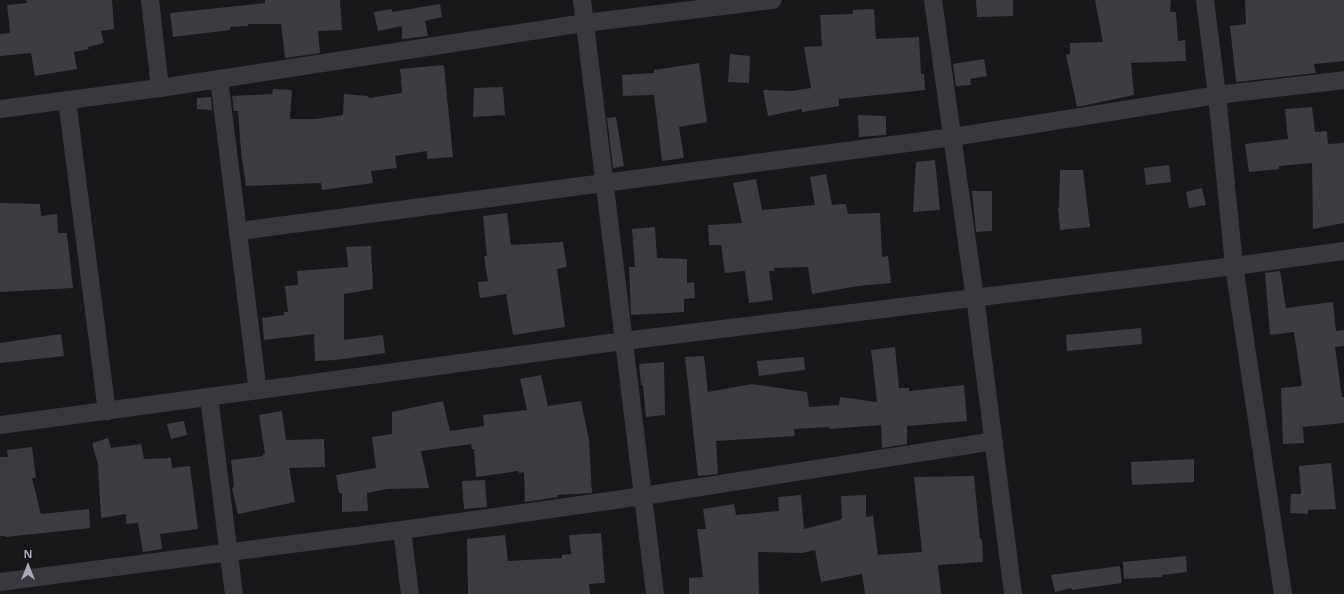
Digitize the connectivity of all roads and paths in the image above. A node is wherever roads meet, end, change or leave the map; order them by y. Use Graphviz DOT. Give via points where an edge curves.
graph roads {
  1 [pos="150,0"];
  2 [pos="582,0"];
  3 [pos="773,0"];
  4 [pos="932,0"];
  5 [pos="1205,0"];
  6 [pos="585,23"];
  7 [pos="219,79"];
  8 [pos="1344,80"];
  9 [pos="160,88"];
  10 [pos="1217,96"];
  11 [pos="67,100"];
  12 [pos="0,109"];
  13 [pos="953,137"];
  14 [pos="604,183"];
  15 [pos="240,231"];
  16 [pos="1344,251"];
  17 [pos="1234,266"];
  18 [pos="975,297"];
  19 [pos="624,341"];
  20 [pos="258,390"];
  21 [pos="209,397"];
  22 [pos="107,411"];
  23 [pos="0,425"];
  24 [pos="994,441"];
  25 [pos="643,496"];
  26 [pos="402,530"];
  27 [pos="229,551"];
  28 [pos="0,582"];
  29 [pos="234,594"];
  30 [pos="410,594"];
  31 [pos="655,594"];
  32 [pos="1013,594"];
  33 [pos="1283,594"];
  1 -- 9 [label="street"];
  2 -- 6 [label="street"];
  3 -- 6 [label="street"];
  4 -- 13 [label="street"];
  5 -- 10 [label="street"];
  6 -- 7 [label="street"];
  6 -- 14 [label="street"];
  7 -- 9 [label="street"];
  7 -- 15 [label="street"];
  8 -- 10 [label="street"];
  9 -- 11 [label="street"];
  10 -- 13 [label="street"];
  10 -- 17 [label="street"];
  11 -- 12 [label="street"];
  11 -- 22 [label="street"];
  13 -- 14 [label="street"];
  13 -- 18 [label="street"];
  14 -- 15 [label="street"];
  14 -- 19 [label="street"];
  15 -- 20 [label="street"];
  16 -- 17 [label="street"];
  17 -- 18 [label="street"];
  17 -- 33 [label="street"];
  18 -- 19 [label="street"];
  18 -- 24 [label="street"];
  19 -- 20 [label="street"];
  19 -- 25 [label="street"];
  20 -- 21 [label="street"];
  21 -- 22 [label="street"];
  21 -- 27 [label="street"];
  22 -- 23 [label="street"];
  24 -- 25 [label="street"];
  24 -- 32 [label="street"];
  25 -- 26 [label="street"];
  25 -- 31 [label="street"];
  26 -- 27 [label="street"];
  26 -- 30 [label="street"];
  27 -- 28 [label="street"];
  27 -- 29 [label="street"];
}
